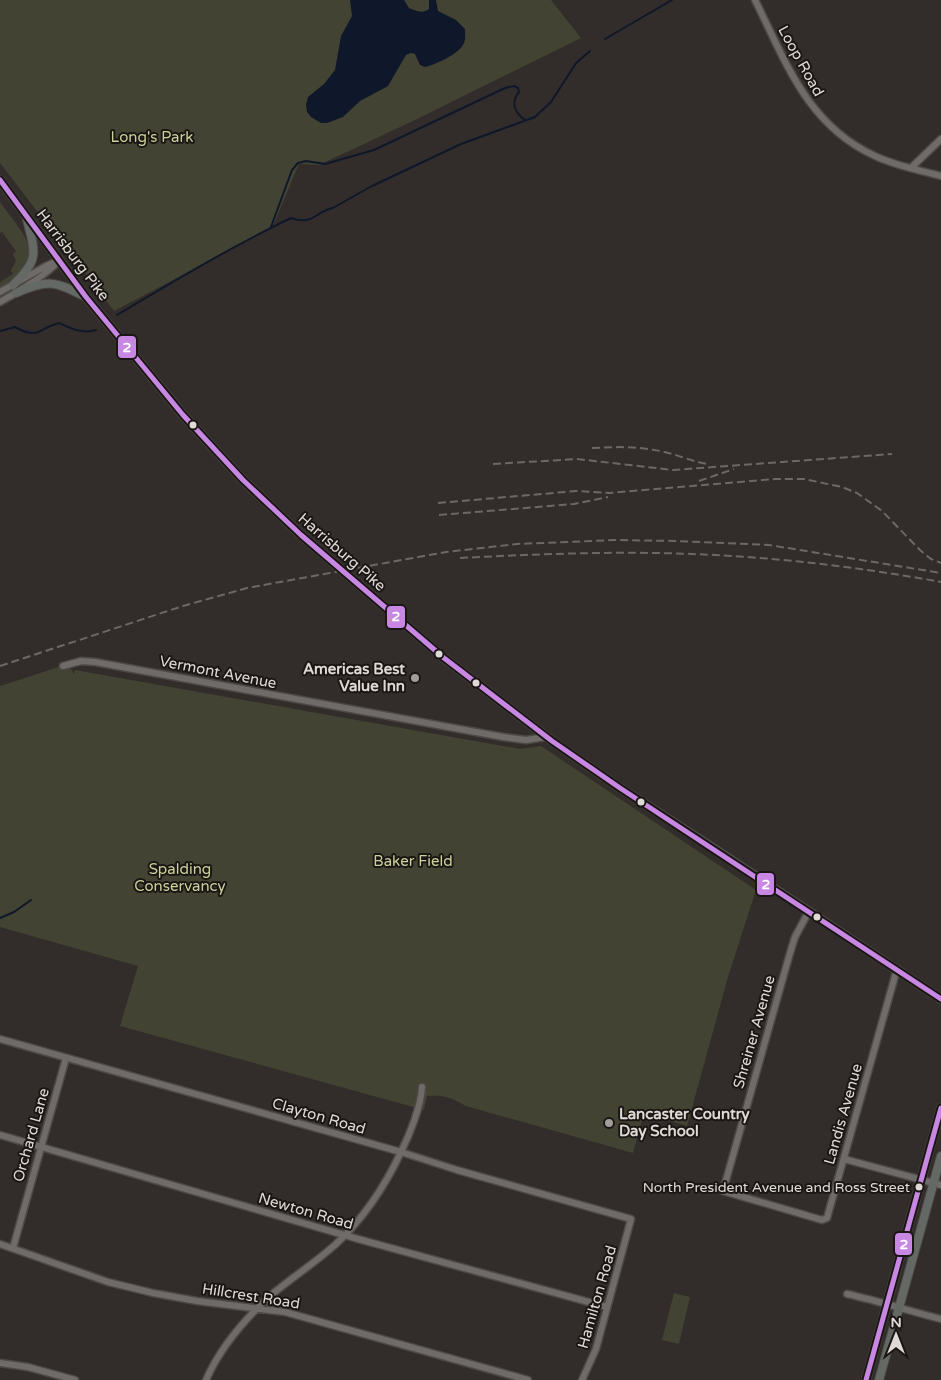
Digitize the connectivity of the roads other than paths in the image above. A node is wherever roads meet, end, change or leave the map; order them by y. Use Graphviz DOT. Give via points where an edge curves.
graph roads {
  1 [pos="755,0"];
  2 [pos="941,139"];
  3 [pos="911,168"];
  4 [pos="941,176"];
  5 [pos="0,180"];
  6 [pos="25,214"];
  7 [pos="59,261"];
  8 [pos="14,289"];
  9 [pos="0,292"];
  10 [pos="86,297"];
  11 [pos="0,302"];
  12 [pos="63,666"];
  13 [pos="546,737"];
  14 [pos="809,911"];
  15 [pos="897,969"];
  16 [pos="941,999"];
  17 [pos="0,1039"];
  18 [pos="66,1058"];
  19 [pos="422,1087"];
  20 [pos="941,1108"];
  21 [pos="0,1135"];
  22 [pos="41,1147"];
  23 [pos="401,1152"];
  24 [pos="941,1156"];
  25 [pos="844,1159"];
  26 [pos="921,1180"];
  27 [pos="937,1184"];
  28 [pos="723,1191"];
  29 [pos="632,1219"];
  30 [pos="346,1234"];
  31 [pos="0,1244"];
  32 [pos="13,1248"];
  33 [pos="847,1294"];
  34 [pos="887,1303"];
  35 [pos="258,1308"];
  36 [pos="607,1308"];
  37 [pos="899,1308"];
  38 [pos="941,1319"];
  39 [pos="0,1363"];
  40 [pos="75,1380"];
  41 [pos="206,1380"];
  42 [pos="528,1380"];
  43 [pos="582,1380"];
  44 [pos="866,1380"];
  45 [pos="879,1380"];
  1 -- 3 [label="street, Loop Road" via="798,85 823,119 863,150"];
  2 -- 3 [label="street"];
  3 -- 4 [label="street, Loop Road"];
  5 -- 6 [label="main road, Harrisburg Pike"];
  6 -- 7 [label="main road, Harrisburg Pike"];
  6 -- 8 [label="main road" via="34,255"];
  7 -- 8 [label="street" via="50,271"];
  7 -- 10 [label="main road, Harrisburg Pike"];
  8 -- 9 [label="street"];
  8 -- 10 [label="main road" via="45,282 66,287"];
  8 -- 11 [label="street"];
  10 -- 13 [label="main road, Harrisburg Pike" via="189,422 265,502 444,658"];
  12 -- 13 [label="street, Vermont Avenue" via="95,662 503,737 526,740"];
  13 -- 14 [label="main road, Harrisburg Pike"];
  14 -- 15 [label="main road, Harrisburg Pike"];
  14 -- 28 [label="street, Shreiner Avenue" via="790,953"];
  15 -- 16 [label="main road, Harrisburg Pike"];
  15 -- 25 [label="street, Landis Avenue"];
  17 -- 18 [label="street, Clayton Road"];
  18 -- 22 [label="street, Orchard Lane"];
  18 -- 23 [label="street, Clayton Road"];
  19 -- 23 [label="street"];
  20 -- 26 [label="main road"];
  21 -- 22 [label="street, Newton Road"];
  22 -- 30 [label="street, Newton Road"];
  22 -- 32 [label="street, Orchard Lane"];
  23 -- 29 [label="street, Clayton Road"];
  23 -- 30 [label="street" via="381,1189"];
  24 -- 27 [label="main road"];
  25 -- 26 [label="street"];
  25 -- 28 [label="street, Landis Avenue" via="825,1220"];
  26 -- 27 [label="street"];
  26 -- 34 [label="main road"];
  27 -- 37 [label="main road"];
  29 -- 36 [label="street, Hamilton Road"];
  30 -- 35 [label="street"];
  30 -- 36 [label="street, Newton Road"];
  31 -- 32 [label="street, Hillcrest Road"];
  32 -- 35 [label="street, Hillcrest Road" via="84,1275 135,1289"];
  33 -- 34 [label="street"];
  34 -- 37 [label="street"];
  34 -- 44 [label="main road"];
  35 -- 41 [label="street" via="240,1326"];
  35 -- 42 [label="street, Hillcrest Road" via="285,1312"];
  36 -- 43 [label="street, Hamilton Road" via="596,1349"];
  37 -- 38 [label="street"];
  37 -- 45 [label="main road"];
  39 -- 40 [label="street"];
}
